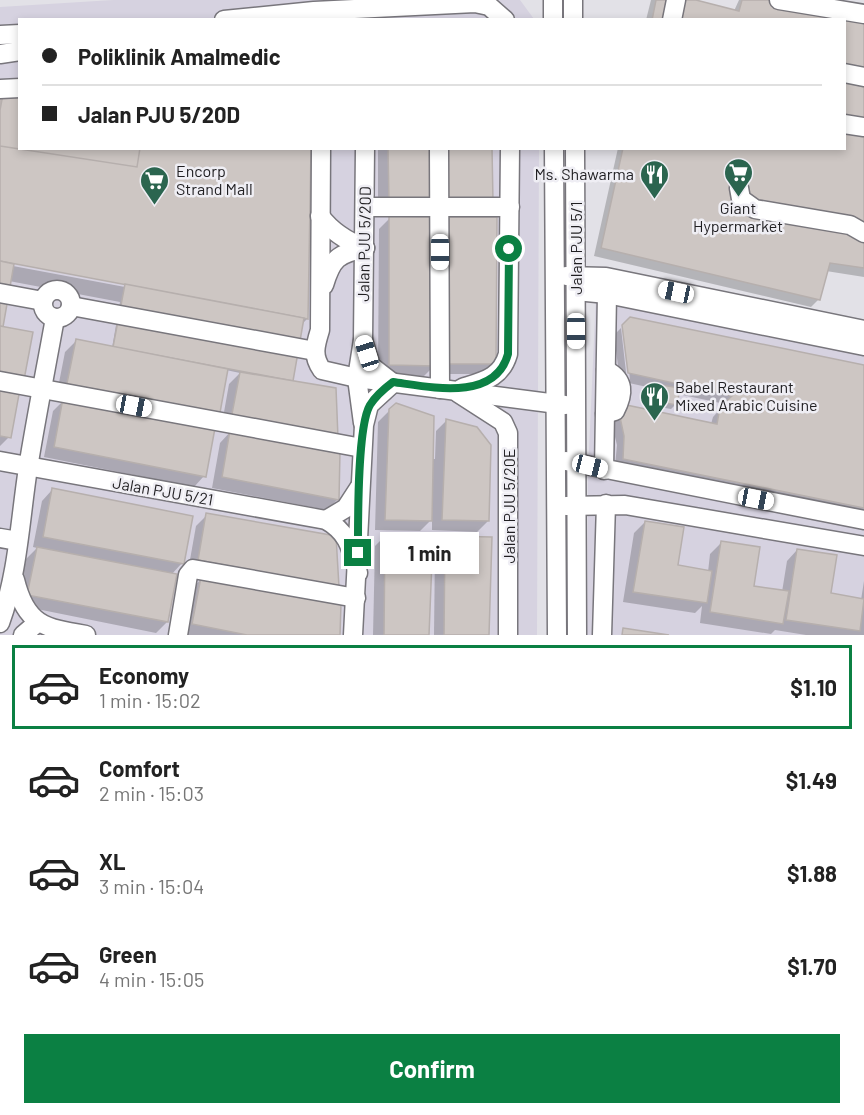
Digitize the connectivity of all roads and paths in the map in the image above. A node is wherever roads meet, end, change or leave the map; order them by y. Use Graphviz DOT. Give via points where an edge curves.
graph roads {
  1 [pos="553,0"];
  2 [pos="573,0"];
  3 [pos="676,0"];
  4 [pos="779,0"];
  5 [pos="314,11"];
  6 [pos="437,12"];
  7 [pos="385,14"];
  8 [pos="864,14"];
  9 [pos="244,18"];
  10 [pos="337,18"];
  11 [pos="502,18"];
  12 [pos="553,18"];
  13 [pos="573,18"];
  14 [pos="672,18"];
  15 [pos="18,34"];
  16 [pos="0,35"];
  17 [pos="18,51"];
  18 [pos="0,54"];
  19 [pos="846,73"];
  20 [pos="864,77"];
  21 [pos="18,88"];
  22 [pos="0,89"];
  23 [pos="846,123"];
  24 [pos="864,127"];
  25 [pos="321,150"];
  26 [pos="365,150"];
  27 [pos="439,150"];
  28 [pos="510,150"];
  29 [pos="554,150"];
  30 [pos="575,150"];
  31 [pos="739,188"];
  32 [pos="440,206"];
  33 [pos="365,207"];
  34 [pos="510,207"];
  35 [pos="320,216"];
  36 [pos="864,233"];
  37 [pos="365,248"];
  38 [pos="555,276"];
  39 [pos="576,284"];
  40 [pos="0,293"];
  41 [pos="607,294"];
  42 [pos="320,298"];
  43 [pos="43,301"];
  44 [pos="71,306"];
  45 [pos="55,318"];
  46 [pos="864,330"];
  47 [pos="363,340"];
  48 [pos="864,346"];
  49 [pos="315,351"];
  50 [pos="357,378"];
  51 [pos="0,381"];
  52 [pos="393,382"];
  53 [pos="43,388"];
  54 [pos="447,389"];
  55 [pos="555,404"];
  56 [pos="576,406"];
  57 [pos="364,425"];
  58 [pos="362,448"];
  59 [pos="555,460"];
  60 [pos="0,461"];
  61 [pos="576,462"];
  62 [pos="28,466"];
  63 [pos="604,470"];
  64 [pos="359,488"];
  65 [pos="606,504"];
  66 [pos="555,506"];
  67 [pos="577,506"];
  68 [pos="326,520"];
  69 [pos="864,520"];
  70 [pos="9,540"];
  71 [pos="864,546"];
  72 [pos="14,572"];
  73 [pos="358,573"];
  74 [pos="0,587"];
  75 [pos="356,598"];
  76 [pos="0,623"];
  77 [pos="37,623"];
  78 [pos="23,635"];
  79 [pos="86,635"];
  80 [pos="178,635"];
  81 [pos="353,635"];
  82 [pos="508,635"];
  83 [pos="557,635"];
  84 [pos="577,635"];
  85 [pos="602,635"];
  1 -- 12 [label="street"];
  2 -- 13 [label="street"];
  3 -- 14 [label="street"];
  4 -- 8 [label="street"];
  5 -- 7 [label="street"];
  5 -- 9 [label="street"];
  5 -- 10 [label="street"];
  6 -- 7 [label="street"];
  6 -- 11 [label="street" via="475,3 489,6"];
  15 -- 16 [label="street"];
  17 -- 18 [label="street"];
  19 -- 20 [label="street"];
  21 -- 22 [label="street"];
  23 -- 24 [label="street"];
  25 -- 35 [label="street"];
  26 -- 33 [label="street, Jalan PJU 5/20D"];
  27 -- 32 [label="street"];
  28 -- 34 [label="street"];
  29 -- 38 [label="street, Jalan PJU 5/1"];
  30 -- 39 [label="street, Jalan PJU 5/1"];
  31 -- 36 [label="street" via="741,199 755,209 850,225"];
  32 -- 33 [label="street"];
  32 -- 34 [label="street"];
  32 -- 54 [label="street"];
  33 -- 37 [label="street, Jalan PJU 5/20D"];
  34 -- 54 [label="street" via="508,354 504,367 487,381"];
  35 -- 37 [label="street" via="330,229"];
  35 -- 42 [label="street"];
  37 -- 42 [label="street" via="345,252 331,264"];
  37 -- 47 [label="street, Jalan PJU 5/20D"];
  38 -- 39 [label="street"];
  38 -- 55 [label="street, Jalan PJU 5/1"];
  39 -- 41 [label="street"];
  39 -- 46 [label="street" via="606,277"];
  39 -- 56 [label="street, Jalan PJU 5/1"];
  40 -- 43 [label="street"];
  41 -- 48 [label="street"];
  41 -- 63 [label="street"];
  42 -- 49 [label="street" via="320,330"];
  43 -- 44 [label="street" via="61,281"];
  43 -- 45 [label="street" via="44,310"];
  44 -- 45 [label="street" via="64,316"];
  44 -- 49 [label="street"];
  45 -- 53 [label="street"];
  47 -- 50 [label="street, Jalan PJU 5/20D"];
  47 -- 52 [label="street, Jalan PJU 5/20D" via="370,366"];
  49 -- 50 [label="street" via="315,360 322,370"];
  50 -- 52 [label="street"];
  50 -- 57 [label="street, Jalan PJU 5/20D"];
  51 -- 53 [label="street"];
  52 -- 54 [label="street"];
  52 -- 57 [label="street, Jalan PJU 5/20D" via="369,405"];
  53 -- 58 [label="street"];
  53 -- 62 [label="street"];
  54 -- 55 [label="street"];
  54 -- 82 [label="street, Jalan PJU 5/20E" via="503,422 508,434"];
  55 -- 56 [label="street"];
  55 -- 59 [label="street, Jalan PJU 5/1"];
  56 -- 61 [label="street, Jalan PJU 5/1"];
  57 -- 58 [label="street, Jalan PJU 5/20D"];
  58 -- 64 [label="street, Jalan PJU 5/20D"];
  59 -- 61 [label="street"];
  59 -- 66 [label="street, Jalan PJU 5/1"];
  60 -- 62 [label="street, Jalan PJU 5/21"];
  61 -- 63 [label="street"];
  61 -- 67 [label="street, Jalan PJU 5/1"];
  62 -- 68 [label="street, Jalan PJU 5/21"];
  62 -- 70 [label="street"];
  63 -- 69 [label="street"];
  64 -- 68 [label="street" via="346,508"];
  64 -- 73 [label="street, Jalan PJU 5/20D"];
  65 -- 67 [label="street"];
  65 -- 71 [label="street"];
  65 -- 85 [label="street"];
  66 -- 67 [label="street"];
  66 -- 83 [label="street, Jalan PJU 5/1"];
  67 -- 84 [label="street, Jalan PJU 5/1"];
  68 -- 73 [label="street" via="348,540"];
  70 -- 72 [label="street"];
  72 -- 74 [label="street"];
  72 -- 76 [label="street"];
  72 -- 77 [label="street" via="22,606"];
  73 -- 75 [label="street, Jalan PJU 5/20D"];
  75 -- 80 [label="street" via="193,569 188,575"];
  75 -- 81 [label="street, Jalan PJU 5/20D"];
  77 -- 78 [label="street"];
  77 -- 79 [label="street"];
}
